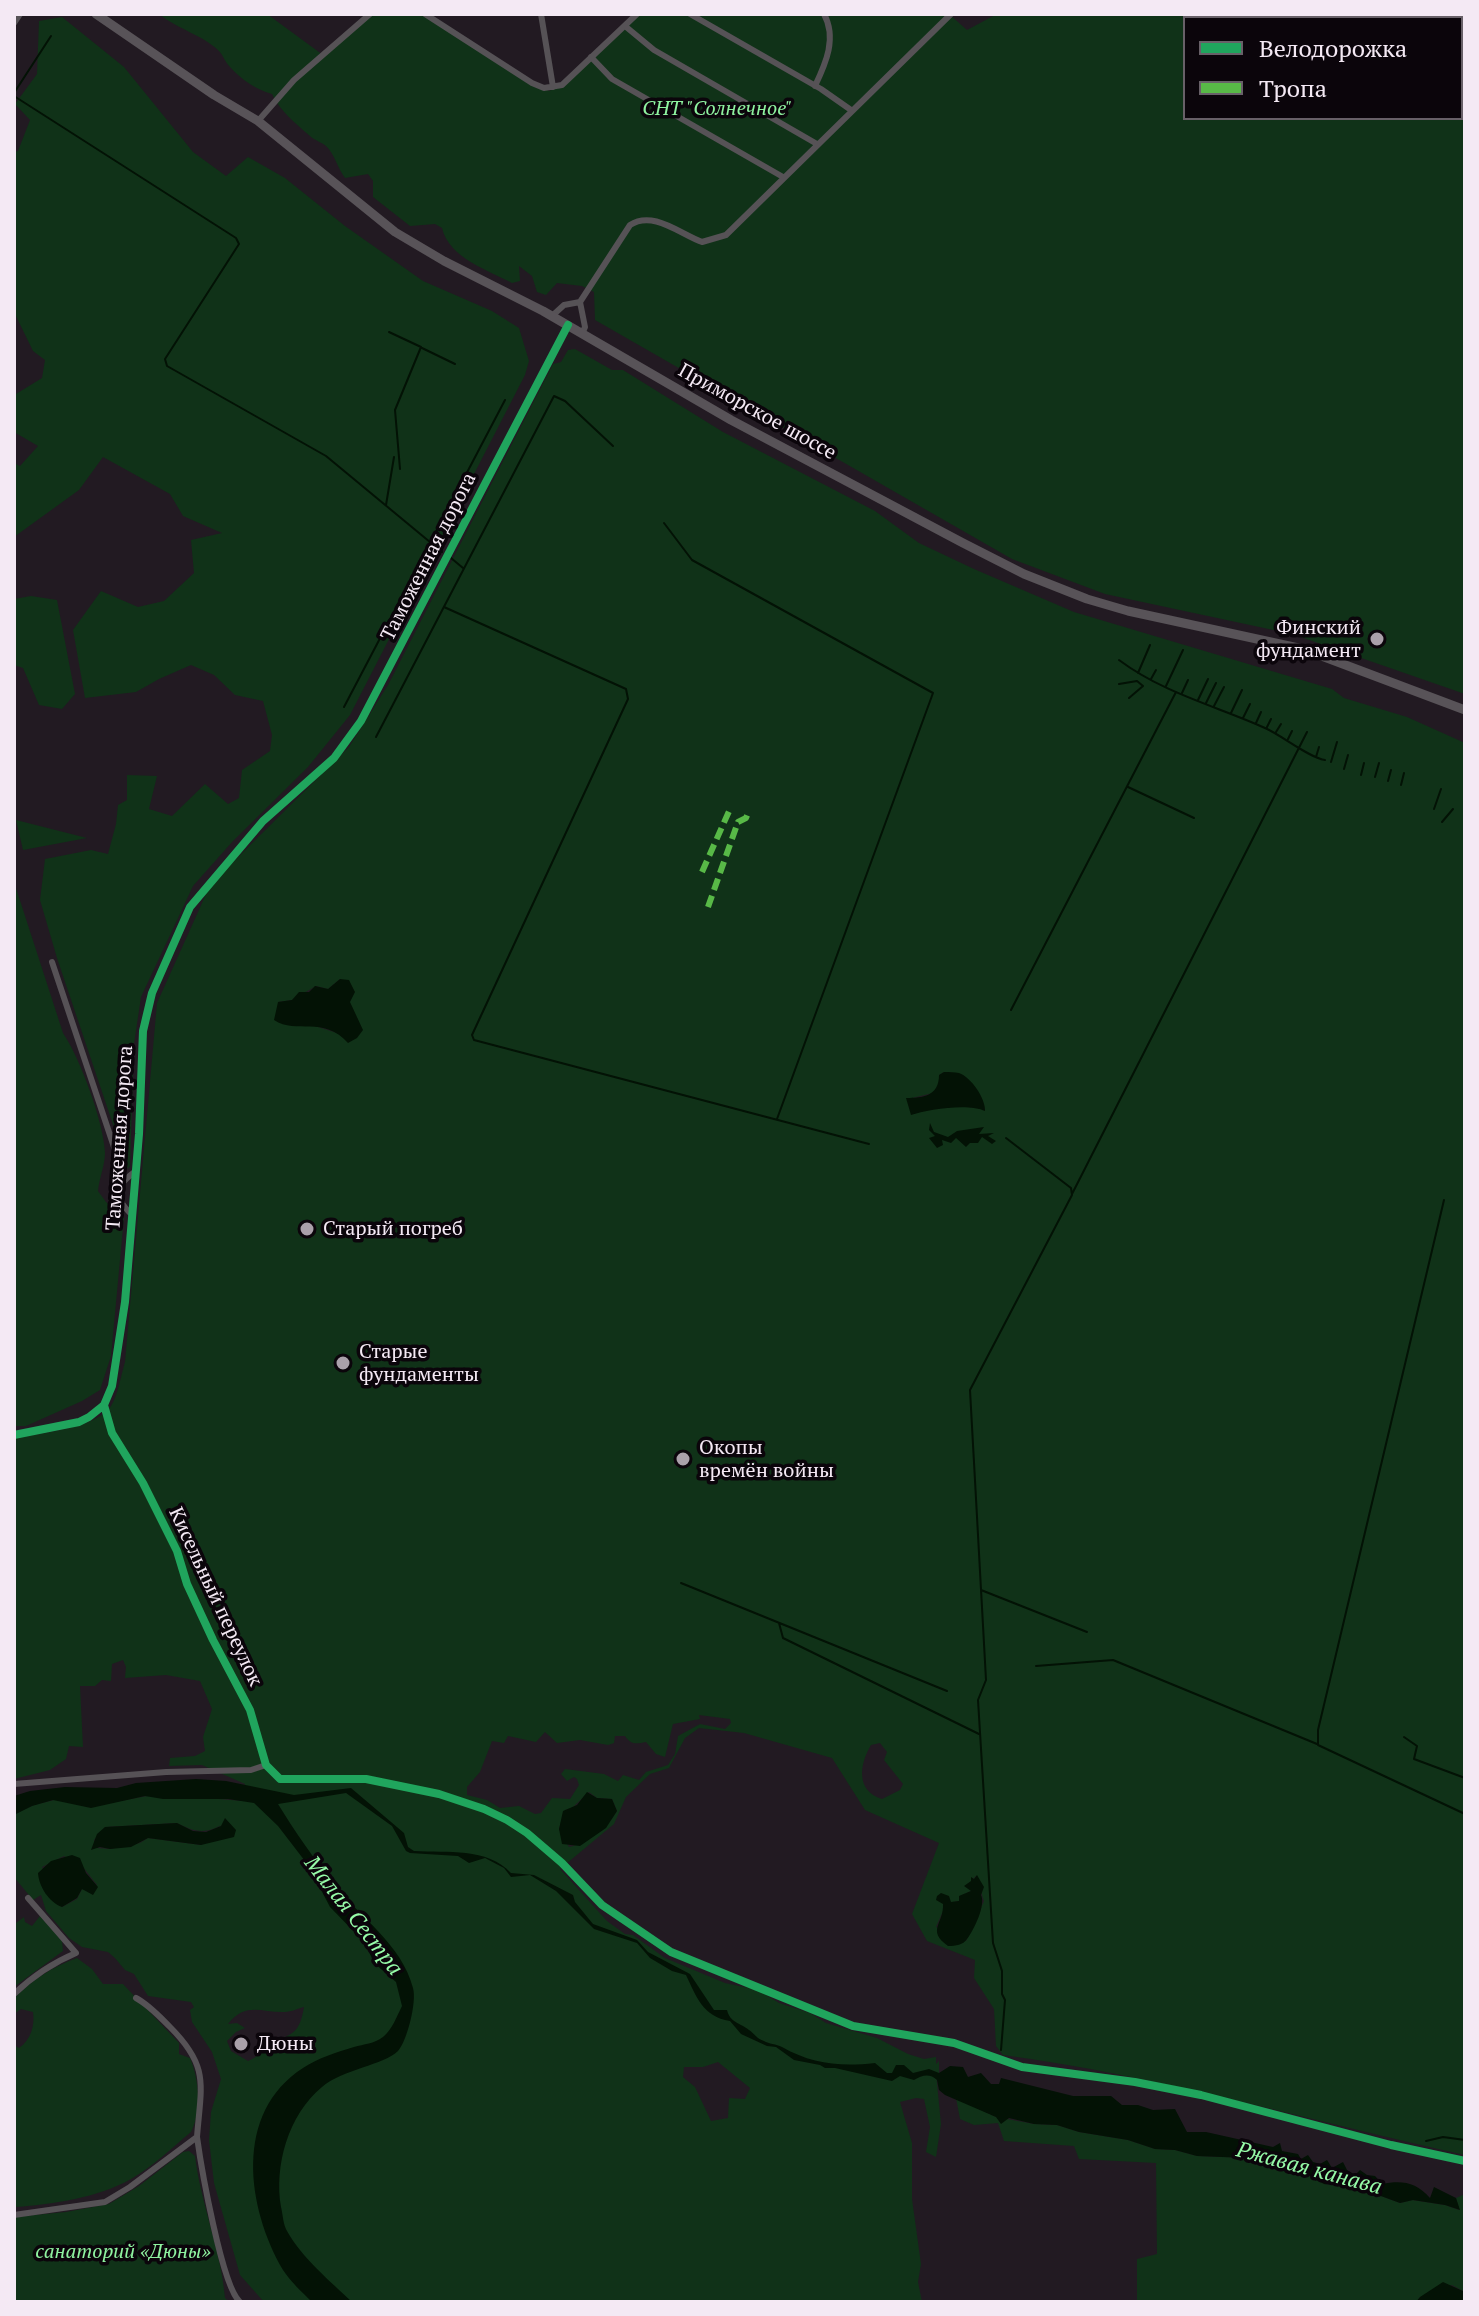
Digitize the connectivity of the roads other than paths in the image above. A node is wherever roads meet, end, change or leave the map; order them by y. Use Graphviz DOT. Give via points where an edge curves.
graph roads {
  1 [pos="20,14"];
  2 [pos="96,14"];
  3 [pos="370,14"];
  4 [pos="425,14"];
  5 [pos="541,14"];
  6 [pos="637,14"];
  7 [pos="690,14"];
  8 [pos="824,14"];
  9 [pos="951,14"];
  10 [pos="14,23"];
  11 [pos="625,26"];
  12 [pos="591,57"];
  13 [pos="815,86"];
  14 [pos="553,87"];
  15 [pos="851,110"];
  16 [pos="258,121"];
  17 [pos="817,144"];
  18 [pos="783,177"];
  19 [pos="580,302"];
  20 [pos="552,316"];
  21 [pos="568,325"];
  22 [pos="582,334"];
  23 [pos="1465,710"];
  24 [pos="52,962"];
  25 [pos="136,1171"];
  26 [pos="122,1181"];
  27 [pos="131,1214"];
  28 [pos="104,1405"];
  29 [pos="14,1435"];
  30 [pos="266,1765"];
  31 [pos="14,1784"];
  32 [pos="28,1898"];
  33 [pos="14,1994"];
  34 [pos="136,1998"];
  35 [pos="197,2137"];
  36 [pos="1465,2161"];
  37 [pos="14,2215"];
  38 [pos="240,2302"];
  1 -- 10 [label="street"];
  2 -- 16 [label="main road, Приморское шоссе"];
  3 -- 16 [label="street" via="294,80"];
  4 -- 14 [label="street" via="532,83"];
  5 -- 14 [label="street"];
  6 -- 11 [label="street"];
  7 -- 13 [label="street"];
  8 -- 13 [label="street" via="830,45"];
  9 -- 15 [label="street"];
  11 -- 12 [label="street"];
  11 -- 17 [label="street" via="654,50"];
  12 -- 14 [label="street" via="562,85"];
  12 -- 18 [label="street" via="612,79"];
  13 -- 15 [label="street"];
  15 -- 17 [label="street"];
  16 -- 20 [label="main road, Приморское шоссе" via="395,232"];
  17 -- 18 [label="street"];
  18 -- 19 [label="street" via="726,235 714,240 702,242 658,221 630,225"];
  19 -- 20 [label="street" via="564,305"];
  19 -- 22 [label="street"];
  20 -- 21 [label="main road, Приморское шоссе"];
  21 -- 22 [label="main road, Приморское шоссе"];
  21 -- 25 [label="street, Таможенная дорога" via="361,721 334,758 263,821 190,907 147,1009"];
  22 -- 23 [label="main road, Приморское шоссе" via="731,420 1046,583 1128,611 1303,649"];
  24 -- 26 [label="street"];
  25 -- 26 [label="street"];
  25 -- 27 [label="street, Таможенная дорога"];
  26 -- 27 [label="street" via="120,1203"];
  27 -- 28 [label="street, Таможенная дорога" via="122,1332"];
  28 -- 29 [label="street" via="79,1422"];
  28 -- 30 [label="street, Кисельный переулок" via="112,1433 177,1551 187,1584 250,1710"];
  30 -- 31 [label="street"];
  30 -- 36 [label="street" via="280,1779 381,1781 484,1809 527,1833 602,1905 671,1952 853,2026 954,2043 1022,2067 1201,2095"];
  32 -- 33 [label="street" via="76,1953 33,1976"];
  34 -- 35 [label="street" via="186,2042 196,2058 201,2075"];
  35 -- 37 [label="street" via="105,2202"];
  35 -- 38 [label="street" via="213,2226"];
}
